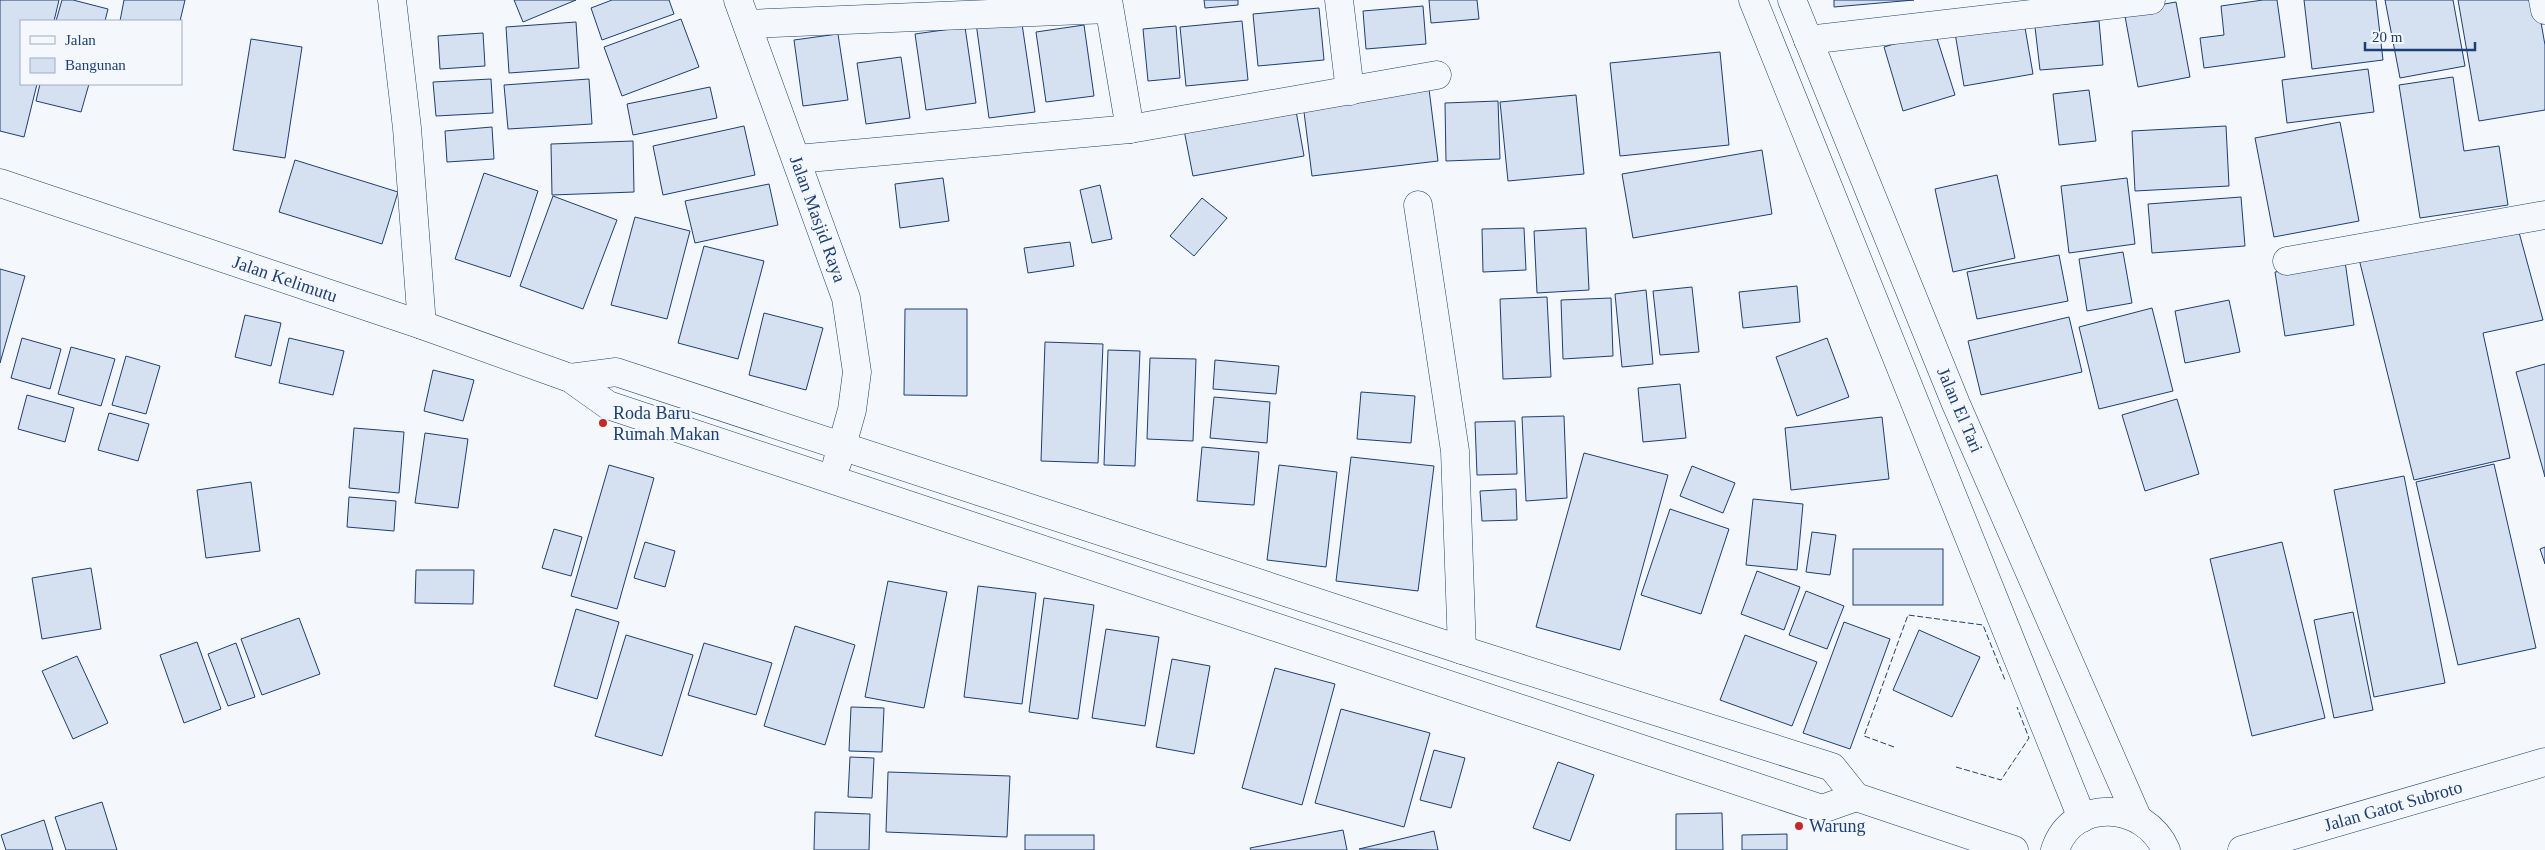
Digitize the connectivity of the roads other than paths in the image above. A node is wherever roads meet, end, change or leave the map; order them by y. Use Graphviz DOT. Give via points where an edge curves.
graph roads {
  1 [pos="392,0"];
  2 [pos="1339,0"];
  3 [pos="1753,0"];
  4 [pos="1792,0"];
  5 [pos="2152,0"];
  6 [pos="2543,0"];
  7 [pos="1108,4"];
  8 [pos="2545,10"];
  9 [pos="742,12"];
  10 [pos="1808,40"];
  11 [pos="1437,75"];
  12 [pos="1350,91"];
  13 [pos="1130,129"];
  14 [pos="797,159"];
  15 [pos="0,183"];
  16 [pos="1418,205"];
  17 [pos="2545,215"];
  18 [pos="2288,260"];
  19 [pos="422,325"];
  20 [pos="570,378"];
  21 [pos="842,446"];
  22 [pos="831,481"];
  23 [pos="1462,650"];
  24 [pos="2545,762"];
  25 [pos="1856,797"];
  26 [pos="2137,817"];
  27 [pos="2082,818"];
  28 [pos="2014,850"];
  29 [pos="2055,850"];
  30 [pos="2166,850"];
  31 [pos="2242,850"];
  1 -- 19 [label="main road" via="407,128"];
  2 -- 12 [label="main road"];
  3 -- 27 [label="main road"];
  4 -- 10 [label="main road, Jalan El Tari"];
  5 -- 10 [label="main road"];
  6 -- 8 [label="main road"];
  7 -- 9 [label="main road"];
  7 -- 13 [label="main road"];
  9 -- 14 [label="main road, Jalan Masjid Raya"];
  10 -- 26 [label="main road, Jalan El Tari" via="1956,404"];
  11 -- 12 [label="main road"];
  12 -- 13 [label="main road"];
  13 -- 14 [label="main road"];
  14 -- 21 [label="main road, Jalan Masjid Raya" via="846,298 857,372 852,410"];
  15 -- 19 [label="main road, Jalan Kelimutu"];
  16 -- 23 [label="main road" via="1456,451"];
  17 -- 18 [label="main road"];
  19 -- 20 [label="main road, Jalan Kelimutu"];
  20 -- 21 [label="main road, Jalan Kelimutu" via="616,372"];
  20 -- 22 [label="main road, Jalan Kelimutu" via="608,405"];
  21 -- 22 [label="main road, Jalan Masjid Raya"];
  21 -- 23 [label="main road, Jalan Kelimutu"];
  22 -- 25 [label="main road, Jalan Kelimutu" via="1822,810"];
  23 -- 25 [label="main road, Jalan Kelimutu" via="1832,767"];
  24 -- 31 [label="main road, Jalan Gatot Subroto"];
  25 -- 28 [label="main road"];
  26 -- 27 [label="main road" via="2119,812 2100,812"];
  26 -- 30 [label="main road" via="2162,839"];
  27 -- 29 [label="main road" via="2067,829"];
}
